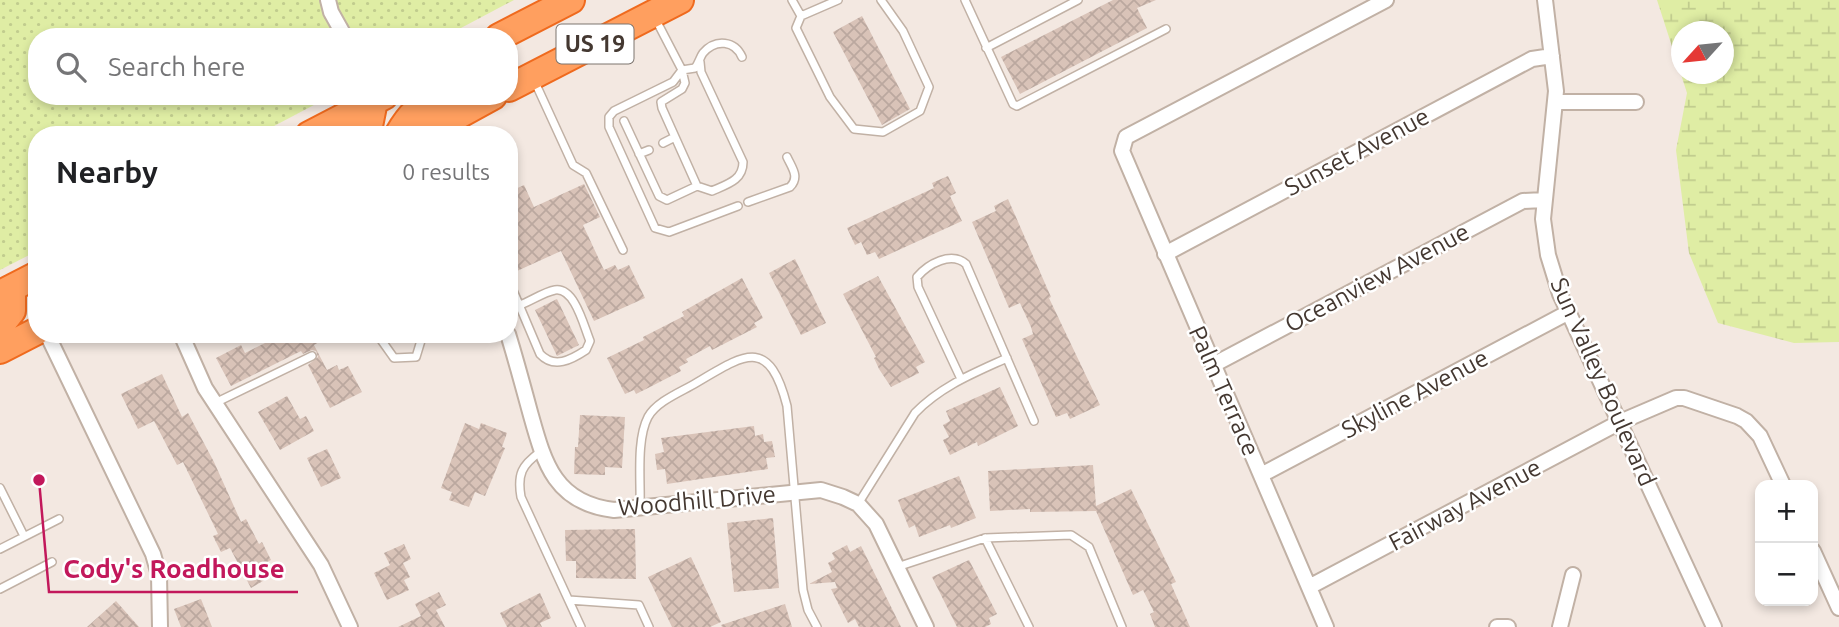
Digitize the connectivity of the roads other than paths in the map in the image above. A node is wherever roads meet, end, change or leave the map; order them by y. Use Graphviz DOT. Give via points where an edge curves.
graph roads {
  1 [pos="328,0"];
  2 [pos="680,0"];
  3 [pos="792,0"];
  4 [pos="838,0"];
  5 [pos="881,0"];
  6 [pos="965,0"];
  7 [pos="1079,0"];
  8 [pos="1386,0"];
  9 [pos="1545,0"];
  10 [pos="566,2"];
  11 [pos="652,14"];
  12 [pos="802,16"];
  13 [pos="340,28"];
  14 [pos="516,28"];
  15 [pos="1166,29"];
  16 [pos="518,45"];
  17 [pos="986,48"];
  18 [pos="1552,56"];
  19 [pos="743,57"];
  20 [pos="700,61"];
  21 [pos="682,70"];
  22 [pos="521,82"];
  23 [pos="1555,102"];
  24 [pos="1636,102"];
  25 [pos="364,105"];
  26 [pos="375,105"];
  27 [pos="470,105"];
  28 [pos="447,114"];
  29 [pos="624,121"];
  30 [pos="326,126"];
  31 [pos="369,126"];
  32 [pos="402,126"];
  33 [pos="433,126"];
  34 [pos="675,137"];
  35 [pos="663,143"];
  36 [pos="649,150"];
  37 [pos="639,154"];
  38 [pos="787,157"];
  39 [pos="697,186"];
  40 [pos="1544,200"];
  41 [pos="748,202"];
  42 [pos="738,206"];
  43 [pos="622,250"];
  44 [pos="1165,254"];
  45 [pos="28,280"];
  46 [pos="6,291"];
  47 [pos="518,301"];
  48 [pos="520,305"];
  49 [pos="1569,312"];
  50 [pos="0,326"];
  51 [pos="28,336"];
  52 [pos="51,343"];
  53 [pos="185,343"];
  54 [pos="383,343"];
  55 [pos="420,343"];
  56 [pos="511,343"];
  57 [pos="0,350"];
  58 [pos="312,356"];
  59 [pos="1007,358"];
  60 [pos="1213,365"];
  61 [pos="961,379"];
  62 [pos="215,403"];
  63 [pos="1034,421"];
  64 [pos="1620,422"];
  65 [pos="540,452"];
  66 [pos="1261,475"];
  67 [pos="1781,480"];
  68 [pos="0,488"];
  69 [pos="795,492"];
  70 [pos="858,504"];
  71 [pos="640,508"];
  72 [pos="59,519"];
  73 [pos="24,536"];
  74 [pos="985,538"];
  75 [pos="0,548"];
  76 [pos="52,562"];
  77 [pos="1818,562"];
  78 [pos="897,567"];
  79 [pos="1573,575"];
  80 [pos="1309,587"];
  81 [pos="0,589"];
  82 [pos="569,600"];
  83 [pos="1839,608"];
  84 [pos="160,627"];
  85 [pos="350,627"];
  86 [pos="581,627"];
  87 [pos="649,627"];
  88 [pos="817,627"];
  89 [pos="926,627"];
  90 [pos="1029,627"];
  91 [pos="1122,627"];
  92 [pos="1326,627"];
  93 [pos="1497,627"];
  94 [pos="1508,627"];
  95 [pos="1560,627"];
  96 [pos="1714,627"];
  1 -- 13 [label="street"];
  2 -- 11 [label="highway, US 19"];
  3 -- 12 [label="lane"];
  4 -- 12 [label="lane"];
  5 -- 12 [label="lane" via="903,31 929,87 920,111 883,132 854,129 830,97 796,27"];
  6 -- 17 [label="lane"];
  7 -- 17 [label="lane"];
  8 -- 44 [label="street, Palm Terrace" via="1126,137 1122,156"];
  9 -- 18 [label="street, Sun Valley Boulevard"];
  10 -- 14 [label="highway, US 19"];
  10 -- 16 [label="highway"];
  11 -- 21 [label="lane"];
  11 -- 22 [label="highway, US 19"];
  15 -- 17 [label="lane" via="1017,106"];
  18 -- 23 [label="street, Sun Valley Boulevard"];
  18 -- 44 [label="street, Sunset Avenue" via="1532,59"];
  19 -- 20 [label="lane" via="735,45 724,44 706,50"];
  20 -- 21 [label="lane" via="695,68"];
  20 -- 39 [label="lane" via="743,171 712,191"];
  21 -- 34 [label="lane" via="682,89 662,102"];
  21 -- 42 [label="lane" via="673,82 614,111 609,117 612,136 655,228 668,232"];
  22 -- 43 [label="lane" via="573,164 586,173"];
  23 -- 24 [label="street"];
  23 -- 40 [label="street, Sun Valley Boulevard"];
  25 -- 30 [label="highway"];
  26 -- 31 [label="highway"];
  27 -- 28 [label="highway"];
  28 -- 32 [label="highway" via="418,108"];
  28 -- 33 [label="highway"];
  29 -- 37 [label="lane"];
  34 -- 35 [label="lane"];
  34 -- 39 [label="lane"];
  36 -- 37 [label="lane"];
  37 -- 39 [label="lane" via="663,200"];
  38 -- 41 [label="lane" via="795,182"];
  40 -- 49 [label="street, Sun Valley Boulevard" via="1549,255"];
  40 -- 60 [label="street, Oceanview Avenue" via="1523,201"];
  44 -- 60 [label="street, Palm Terrace"];
  45 -- 46 [label="highway"];
  46 -- 50 [label="highway" via="12,311"];
  47 -- 48 [label="lane"];
  48 -- 48 [label="lane" via="546,361 563,361 586,350 590,341 572,297 564,291"];
  49 -- 64 [label="street, Sun Valley Boulevard"];
  49 -- 66 [label="street, Skyline Avenue"];
  51 -- 57 [label="highway"];
  52 -- 84 [label="street" via="157,564"];
  53 -- 62 [label="street"];
  54 -- 55 [label="lane" via="394,358 416,357"];
  56 -- 65 [label="street, Woodhill Drive"];
  58 -- 62 [label="lane"];
  59 -- 61 [label="lane"];
  59 -- 61 [label="lane" via="966,264 948,258 924,269 917,277 918,287"];
  59 -- 63 [label="lane"];
  60 -- 66 [label="street, Palm Terrace"];
  61 -- 70 [label="lane" via="915,413"];
  62 -- 85 [label="street" via="321,565"];
  64 -- 67 [label="street, Fairway Avenue" via="1676,398 1737,416 1760,436"];
  64 -- 80 [label="street, Fairway Avenue"];
  64 -- 96 [label="street, Sun Valley Boulevard"];
  65 -- 71 [label="street, Woodhill Drive" via="553,475 579,499 596,508"];
  65 -- 82 [label="lane" via="526,462 520,475 521,497"];
  66 -- 80 [label="street, Palm Terrace"];
  68 -- 73 [label="lane"];
  69 -- 70 [label="street, Woodhill Drive" via="830,492"];
  69 -- 71 [label="street, Woodhill Drive"];
  69 -- 71 [label="lane" via="781,385 764,360 746,356 652,412 643,431"];
  69 -- 88 [label="lane" via="803,590"];
  70 -- 78 [label="street" via="876,524"];
  72 -- 73 [label="lane"];
  73 -- 75 [label="lane"];
  74 -- 78 [label="lane"];
  74 -- 90 [label="lane"];
  74 -- 91 [label="lane" via="1062,534 1081,540 1089,547"];
  76 -- 81 [label="lane"];
  77 -- 83 [label="street"];
  78 -- 89 [label="street"];
  79 -- 95 [label="street"];
  80 -- 92 [label="street, Palm Terrace"];
  82 -- 86 [label="lane"];
  82 -- 87 [label="lane" via="639,605"];
  93 -- 94 [label="street"];
}
